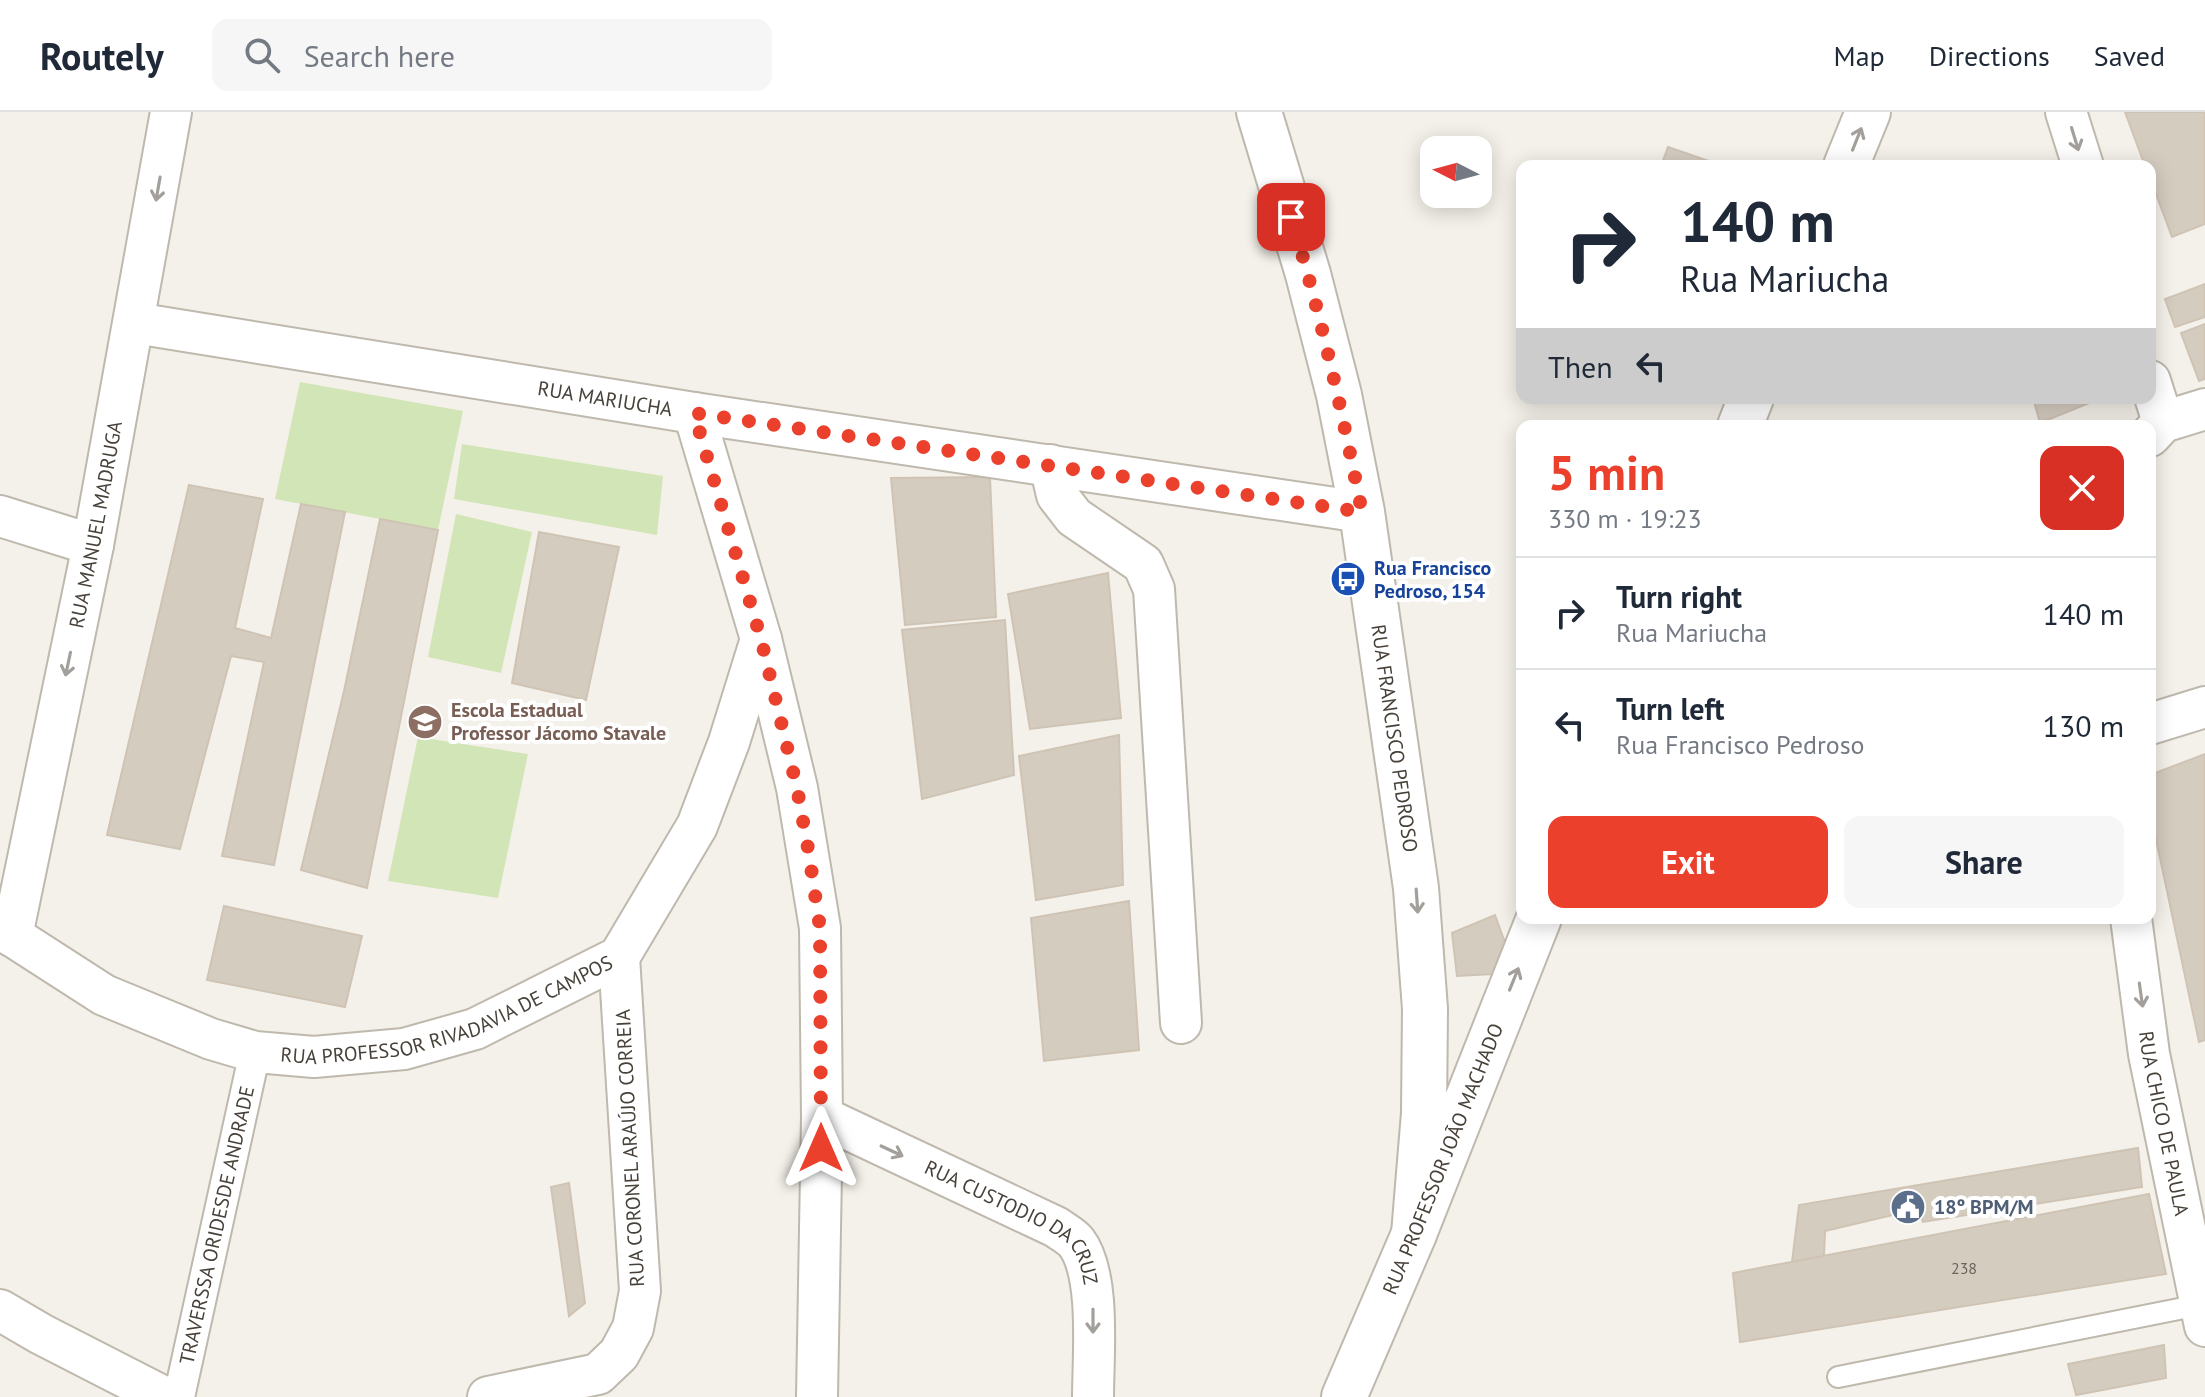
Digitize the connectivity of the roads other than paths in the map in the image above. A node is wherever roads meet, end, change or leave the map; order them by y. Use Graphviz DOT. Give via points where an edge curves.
graph roads {
  1 [pos="171,112"];
  2 [pos="1259,112"];
  3 [pos="1868,112"];
  4 [pos="2066,112"];
  5 [pos="1848,160"];
  6 [pos="2081,160"];
  7 [pos="135,323"];
  8 [pos="2205,409"];
  9 [pos="694,413"];
  10 [pos="2156,429"];
  11 [pos="1050,465"];
  12 [pos="1362,512"];
  13 [pos="0,516"];
  14 [pos="93,545"];
  15 [pos="761,639"];
  16 [pos="2205,707"];
  17 [pos="2156,722"];
  18 [pos="1537,924"];
  19 [pos="2132,924"];
  20 [pos="6,932"];
  21 [pos="619,957"];
  22 [pos="1425,1009"];
  23 [pos="1181,1023"];
  24 [pos="1490,1039"];
  25 [pos="255,1052"];
  26 [pos="822,1117"];
  27 [pos="2193,1206"];
  28 [pos="1414,1234"];
  29 [pos="0,1310"];
  30 [pos="2202,1316"];
  31 [pos="1838,1377"];
  32 [pos="164,1397"];
  33 [pos="179,1397"];
  34 [pos="488,1397"];
  35 [pos="817,1397"];
  36 [pos="1093,1397"];
  37 [pos="1344,1397"];
  1 -- 7 [label="street, RUA MANUEL MADRUGA, one-way"];
  2 -- 12 [label="street, RUA FRANCISCO PEDROSO" via="1308,274"];
  5 -- 3 [label="street, one-way"];
  4 -- 6 [label="street, one-way"];
  7 -- 9 [label="street, RUA MARIUCHA"];
  7 -- 14 [label="street, RUA MANUEL MADRUGA"];
  8 -- 10 [label="street"];
  9 -- 11 [label="street, RUA MARIUCHA"];
  9 -- 15 [label="street"];
  11 -- 12 [label="street, RUA MARIUCHA"];
  11 -- 23 [label="street" via="1057,495 1074,517 1143,564 1154,589"];
  12 -- 22 [label="street, RUA FRANCISCO PEDROSO, one-way" via="1416,888"];
  13 -- 14 [label="street"];
  14 -- 20 [label="street, RUA MANUEL MADRUGA, one-way"];
  15 -- 21 [label="street, RUA PROFESSOR RIVADAVIA DE CAMPOS" via="697,826"];
  15 -- 26 [label="street" via="797,788 820,928"];
  16 -- 17 [label="street"];
  24 -- 18 [label="street, RUA PROFESSOR JOÃO MACHADO, one-way"];
  19 -- 27 [label="street, RUA CHICO DE PAULA, one-way" via="2149,1054"];
  20 -- 25 [label="street, RUA PROFESSOR RIVADAVIA DE CAMPOS" via="104,995"];
  21 -- 25 [label="street, RUA PROFESSOR RIVADAVIA DE CAMPOS" via="475,1029 404,1049 314,1057"];
  21 -- 34 [label="street, RUA CORONEL ARAÚJO CORREIA" via="640,1291 633,1328 619,1354 598,1374"];
  22 -- 24 [label="street" via="1451,1029"];
  22 -- 28 [label="street, RUA FRANCISCO PEDROSO" via="1424,1113"];
  24 -- 28 [label="street, RUA PROFESSOR JOÃO MACHADO"];
  25 -- 33 [label="street, TRAVERSSA ORIDESDE ANDRADE"];
  26 -- 35 [label="street"];
  26 -- 36 [label="street, RUA CUSTODIO DA CRUZ, one-way" via="1075,1239 1085,1257 1094,1302"];
  27 -- 30 [label="street, RUA CHICO DE PAULA"];
  28 -- 37 [label="street, RUA PROFESSOR JOÃO MACHADO"];
  29 -- 32 [label="street"];
  30 -- 31 [label="lane"];
}
